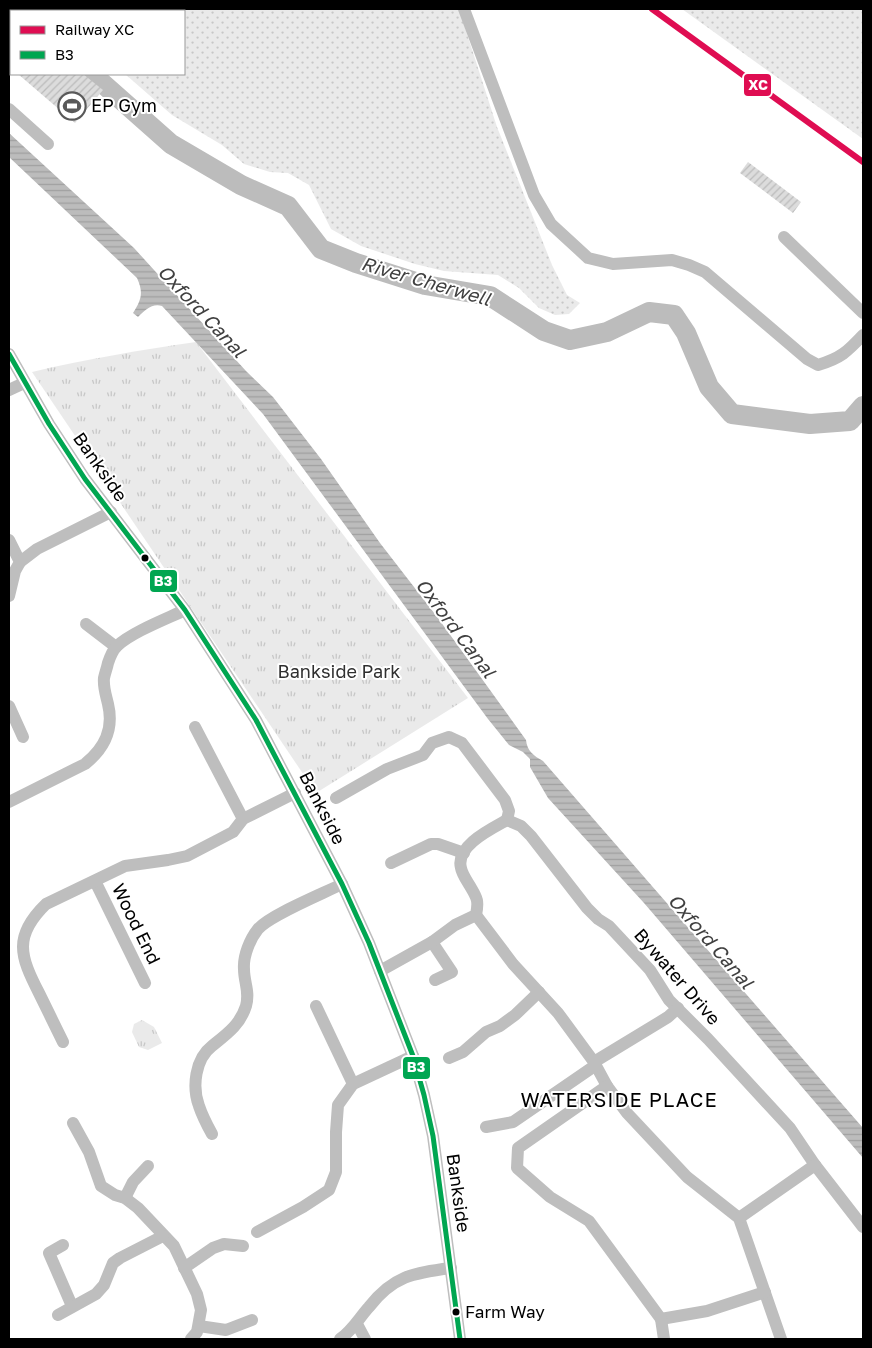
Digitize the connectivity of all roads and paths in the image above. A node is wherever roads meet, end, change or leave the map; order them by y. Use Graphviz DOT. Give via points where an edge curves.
graph roads {
  1 [pos="464,9"];
  2 [pos="9,109"];
  3 [pos="48,144"];
  4 [pos="784,237"];
  5 [pos="863,313"];
  6 [pos="863,335"];
  7 [pos="9,354"];
  8 [pos="24,383"];
  9 [pos="9,390"];
  10 [pos="111,512"];
  11 [pos="9,540"];
  12 [pos="20,562"];
  13 [pos="9,596"];
  14 [pos="185,610"];
  15 [pos="86,624"];
  16 [pos="116,647"];
  17 [pos="9,706"];
  18 [pos="195,727"];
  19 [pos="23,737"];
  20 [pos="295,793"];
  21 [pos="336,798"];
  22 [pos="9,802"];
  23 [pos="242,819"];
  24 [pos="507,820"];
  25 [pos="464,853"];
  26 [pos="391,863"];
  27 [pos="95,881"];
  28 [pos="342,884"];
  29 [pos="477,911"];
  30 [pos="432,942"];
  31 [pos="380,971"];
  32 [pos="435,980"];
  33 [pos="145,982"];
  34 [pos="539,992"];
  35 [pos="316,1006"];
  36 [pos="678,1008"];
  37 [pos="63,1042"];
  38 [pos="413,1056"];
  39 [pos="449,1058"];
  40 [pos="595,1064"];
  41 [pos="353,1084"];
  42 [pos="607,1086"];
  43 [pos="73,1123"];
  44 [pos="486,1128"];
  45 [pos="212,1134"];
  46 [pos="815,1165"];
  47 [pos="148,1166"];
  48 [pos="125,1198"];
  49 [pos="739,1218"];
  50 [pos="863,1227"];
  51 [pos="257,1232"];
  52 [pos="163,1236"];
  53 [pos="236,1241"];
  54 [pos="63,1245"];
  55 [pos="184,1268"];
  56 [pos="451,1268"];
  57 [pos="765,1292"];
  58 [pos="72,1306"];
  59 [pos="58,1315"];
  60 [pos="661,1318"];
  61 [pos="252,1320"];
  62 [pos="357,1324"];
  63 [pos="199,1326"];
  64 [pos="191,1339"];
  65 [pos="340,1339"];
  66 [pos="365,1339"];
  67 [pos="460,1339"];
  68 [pos="664,1339"];
  69 [pos="781,1339"];
  1 -- 6 [label="street" via="534,195 551,224 588,258 613,264 672,260 705,272 818,365 848,351"];
  2 -- 3 [label="street"];
  4 -- 5 [label="street"];
  7 -- 8 [label="street, Bankside"];
  8 -- 9 [label="street"];
  8 -- 10 [label="street, Bankside" via="85,479"];
  10 -- 12 [label="street" via="37,549"];
  10 -- 14 [label="street, Bankside"];
  11 -- 12 [label="street"];
  12 -- 13 [label="street" via="14,570"];
  14 -- 16 [label="street" via="127,638"];
  14 -- 20 [label="street, Bankside" via="256,720"];
  15 -- 16 [label="street"];
  16 -- 22 [label="street" via="104,678 110,723 102,746 85,764"];
  17 -- 19 [label="street"];
  18 -- 23 [label="street"];
  20 -- 23 [label="street, Wood End"];
  20 -- 28 [label="street, Bankside"];
  21 -- 24 [label="street" via="387,769 423,755 432,743 449,737 462,743 505,800 509,811"];
  23 -- 27 [label="street, Wood End" via="233,832 187,856 125,866"];
  24 -- 25 [label="street" via="477,838"];
  24 -- 36 [label="street, Bywater Drive" via="521,826 587,908 609,926 650,970"];
  25 -- 26 [label="street" via="431,844"];
  25 -- 29 [label="street" via="461,867 478,900"];
  27 -- 33 [label="street, Wood End"];
  27 -- 37 [label="street, Wood End" via="46,904 29,923 24,937 23,954 27,969"];
  28 -- 31 [label="street, Bankside"];
  28 -- 45 [label="street" via="269,920 252,938 244,969 248,993 241,1018 236,1027 209,1048 196,1073 198,1105"];
  29 -- 30 [label="street"];
  29 -- 34 [label="street" via="513,964"];
  30 -- 31 [label="street"];
  30 -- 32 [label="street" via="452,972"];
  31 -- 38 [label="street, Bankside"];
  34 -- 39 [label="street" via="515,1015 486,1032 463,1052"];
  34 -- 40 [label="street"];
  35 -- 41 [label="street"];
  36 -- 40 [label="street"];
  36 -- 46 [label="street, Bywater Drive" via="790,1128"];
  38 -- 41 [label="street"];
  38 -- 56 [label="street, Bankside" via="432,1136"];
  40 -- 42 [label="street"];
  40 -- 44 [label="street" via="513,1122"];
  41 -- 51 [label="street" via="338,1105 336,1172 329,1190"];
  42 -- 49 [label="street" via="627,1113 687,1177"];
  42 -- 60 [label="street" via="518,1148 517,1168 550,1197 589,1221"];
  43 -- 48 [label="street" via="89,1152 101,1186"];
  46 -- 49 [label="street"];
  46 -- 50 [label="street, Bywater Drive"];
  47 -- 48 [label="street" via="133,1182"];
  48 -- 52 [label="street"];
  49 -- 57 [label="street"];
  52 -- 55 [label="street" via="174,1246"];
  52 -- 58 [label="street" via="113,1263 96,1294"];
  53 -- 55 [label="street" via="214,1248"];
  54 -- 58 [label="street" via="49,1253"];
  55 -- 63 [label="street" via="202,1310"];
  56 -- 62 [label="street" via="419,1272 388,1286"];
  56 -- 67 [label="street, Bankside"];
  57 -- 60 [label="street" via="707,1311"];
  57 -- 69 [label="street"];
  58 -- 59 [label="street"];
  60 -- 68 [label="street"];
  61 -- 63 [label="street" via="226,1330"];
  62 -- 65 [label="street"];
  62 -- 66 [label="street"];
  63 -- 64 [label="street"];
}
